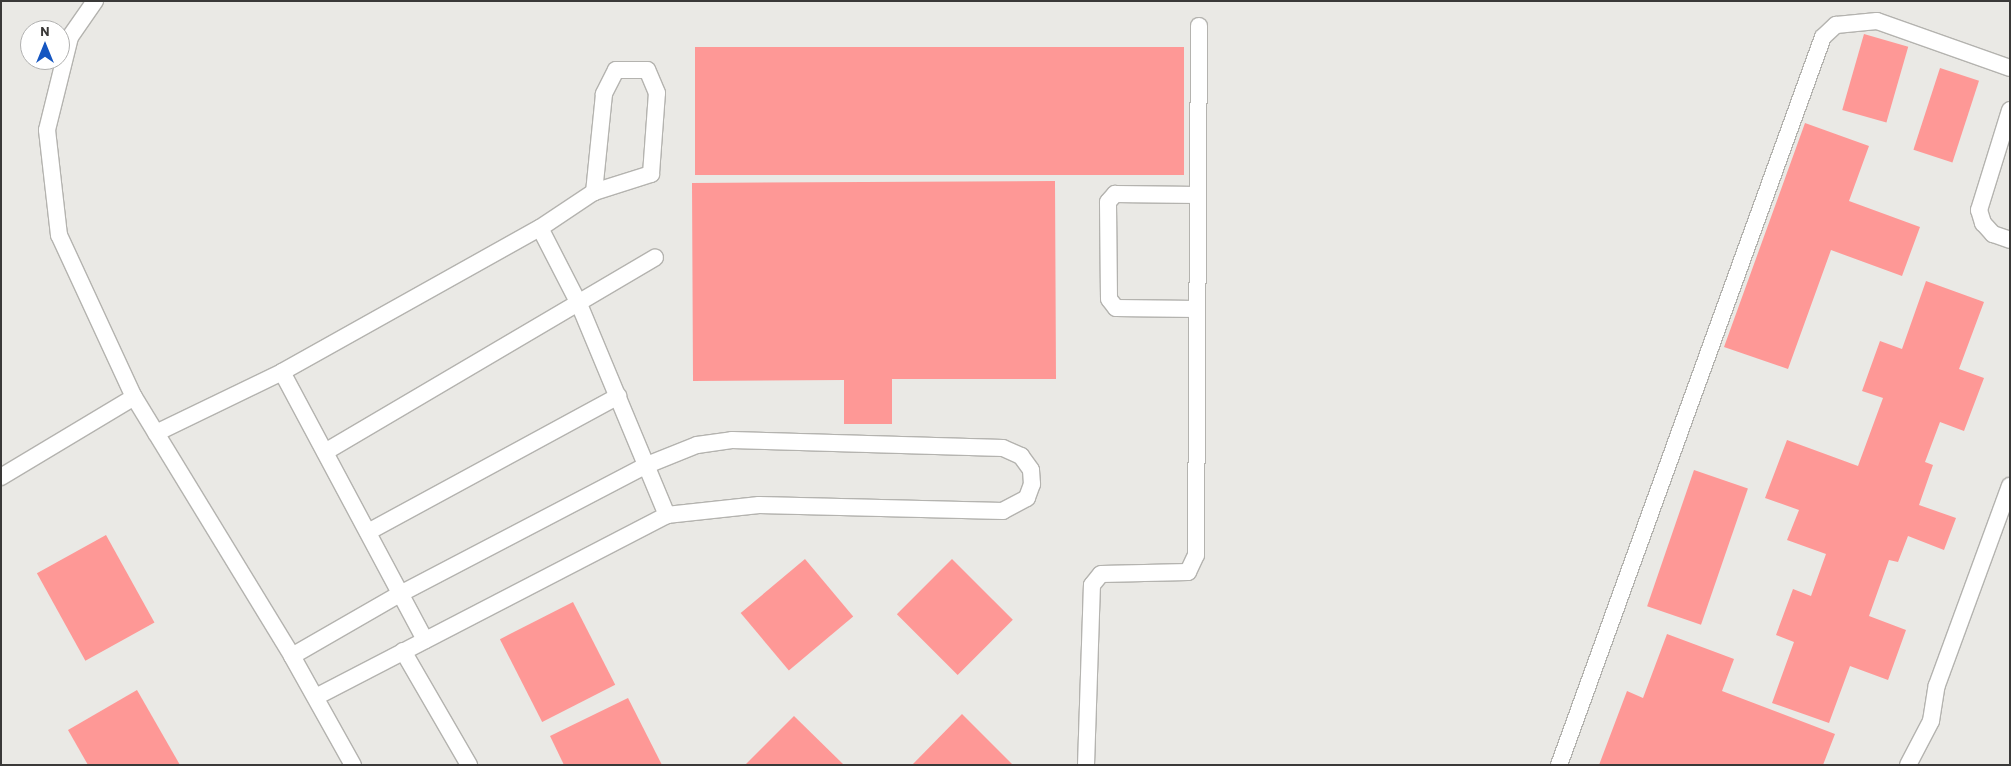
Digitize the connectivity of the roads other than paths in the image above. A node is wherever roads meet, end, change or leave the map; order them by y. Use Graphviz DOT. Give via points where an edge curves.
graph roads {
  1 [pos="95,1"];
  2 [pos="1200,26"];
  3 [pos="2010,68"];
  4 [pos="2010,110"];
  5 [pos="594,192"];
  6 [pos="1198,195"];
  7 [pos="540,228"];
  8 [pos="2010,240"];
  9 [pos="655,258"];
  10 [pos="579,304"];
  11 [pos="1197,309"];
  12 [pos="282,372"];
  13 [pos="619,396"];
  14 [pos="134,397"];
  15 [pos="156,433"];
  16 [pos="325,452"];
  17 [pos="647,465"];
  18 [pos="1,477"];
  19 [pos="2010,486"];
  20 [pos="667,515"];
  21 [pos="368,532"];
  22 [pos="400,594"];
  23 [pos="425,640"];
  24 [pos="404,651"];
  25 [pos="292,656"];
  26 [pos="316,697"];
  27 [pos="352,765"];
  28 [pos="469,765"];
  29 [pos="1086,765"];
  30 [pos="1559,765"];
  31 [pos="1908,765"];
  1 -- 14 [label="lane" via="70,37 47,130 59,235"];
  2 -- 6 [label="lane"];
  3 -- 30 [label="lane" via="1877,21 1836,25 1823,37"];
  4 -- 8 [label="lane" via="1979,210 1983,223 1993,234"];
  5 -- 5 [label="lane" via="604,94 616,70 647,70 657,92 651,174"];
  5 -- 7 [label="lane"];
  6 -- 11 [label="lane"];
  6 -- 11 [label="lane" via="1115,194 1108,202 1109,299 1116,308"];
  7 -- 10 [label="lane"];
  7 -- 12 [label="lane"];
  9 -- 10 [label="lane"];
  10 -- 13 [label="lane"];
  10 -- 16 [label="lane"];
  11 -- 29 [label="lane" via="1196,555 1188,572 1100,574 1092,585"];
  12 -- 15 [label="lane"];
  12 -- 16 [label="lane"];
  13 -- 17 [label="lane"];
  13 -- 21 [label="lane"];
  14 -- 15 [label="lane"];
  14 -- 18 [label="lane"];
  15 -- 25 [label="lane"];
  16 -- 21 [label="lane"];
  17 -- 20 [label="lane"];
  17 -- 20 [label="lane" via="698,444 732,440 1003,448 1021,456 1031,470 1032,484 1027,498 1003,511 759,505"];
  17 -- 22 [label="lane"];
  19 -- 31 [label="lane" via="1937,685 1931,721"];
  20 -- 23 [label="lane"];
  21 -- 22 [label="lane"];
  22 -- 23 [label="lane"];
  22 -- 25 [label="lane"];
  23 -- 24 [label="lane"];
  24 -- 26 [label="lane"];
  24 -- 28 [label="lane"];
  25 -- 26 [label="lane"];
  26 -- 27 [label="lane"];
}
